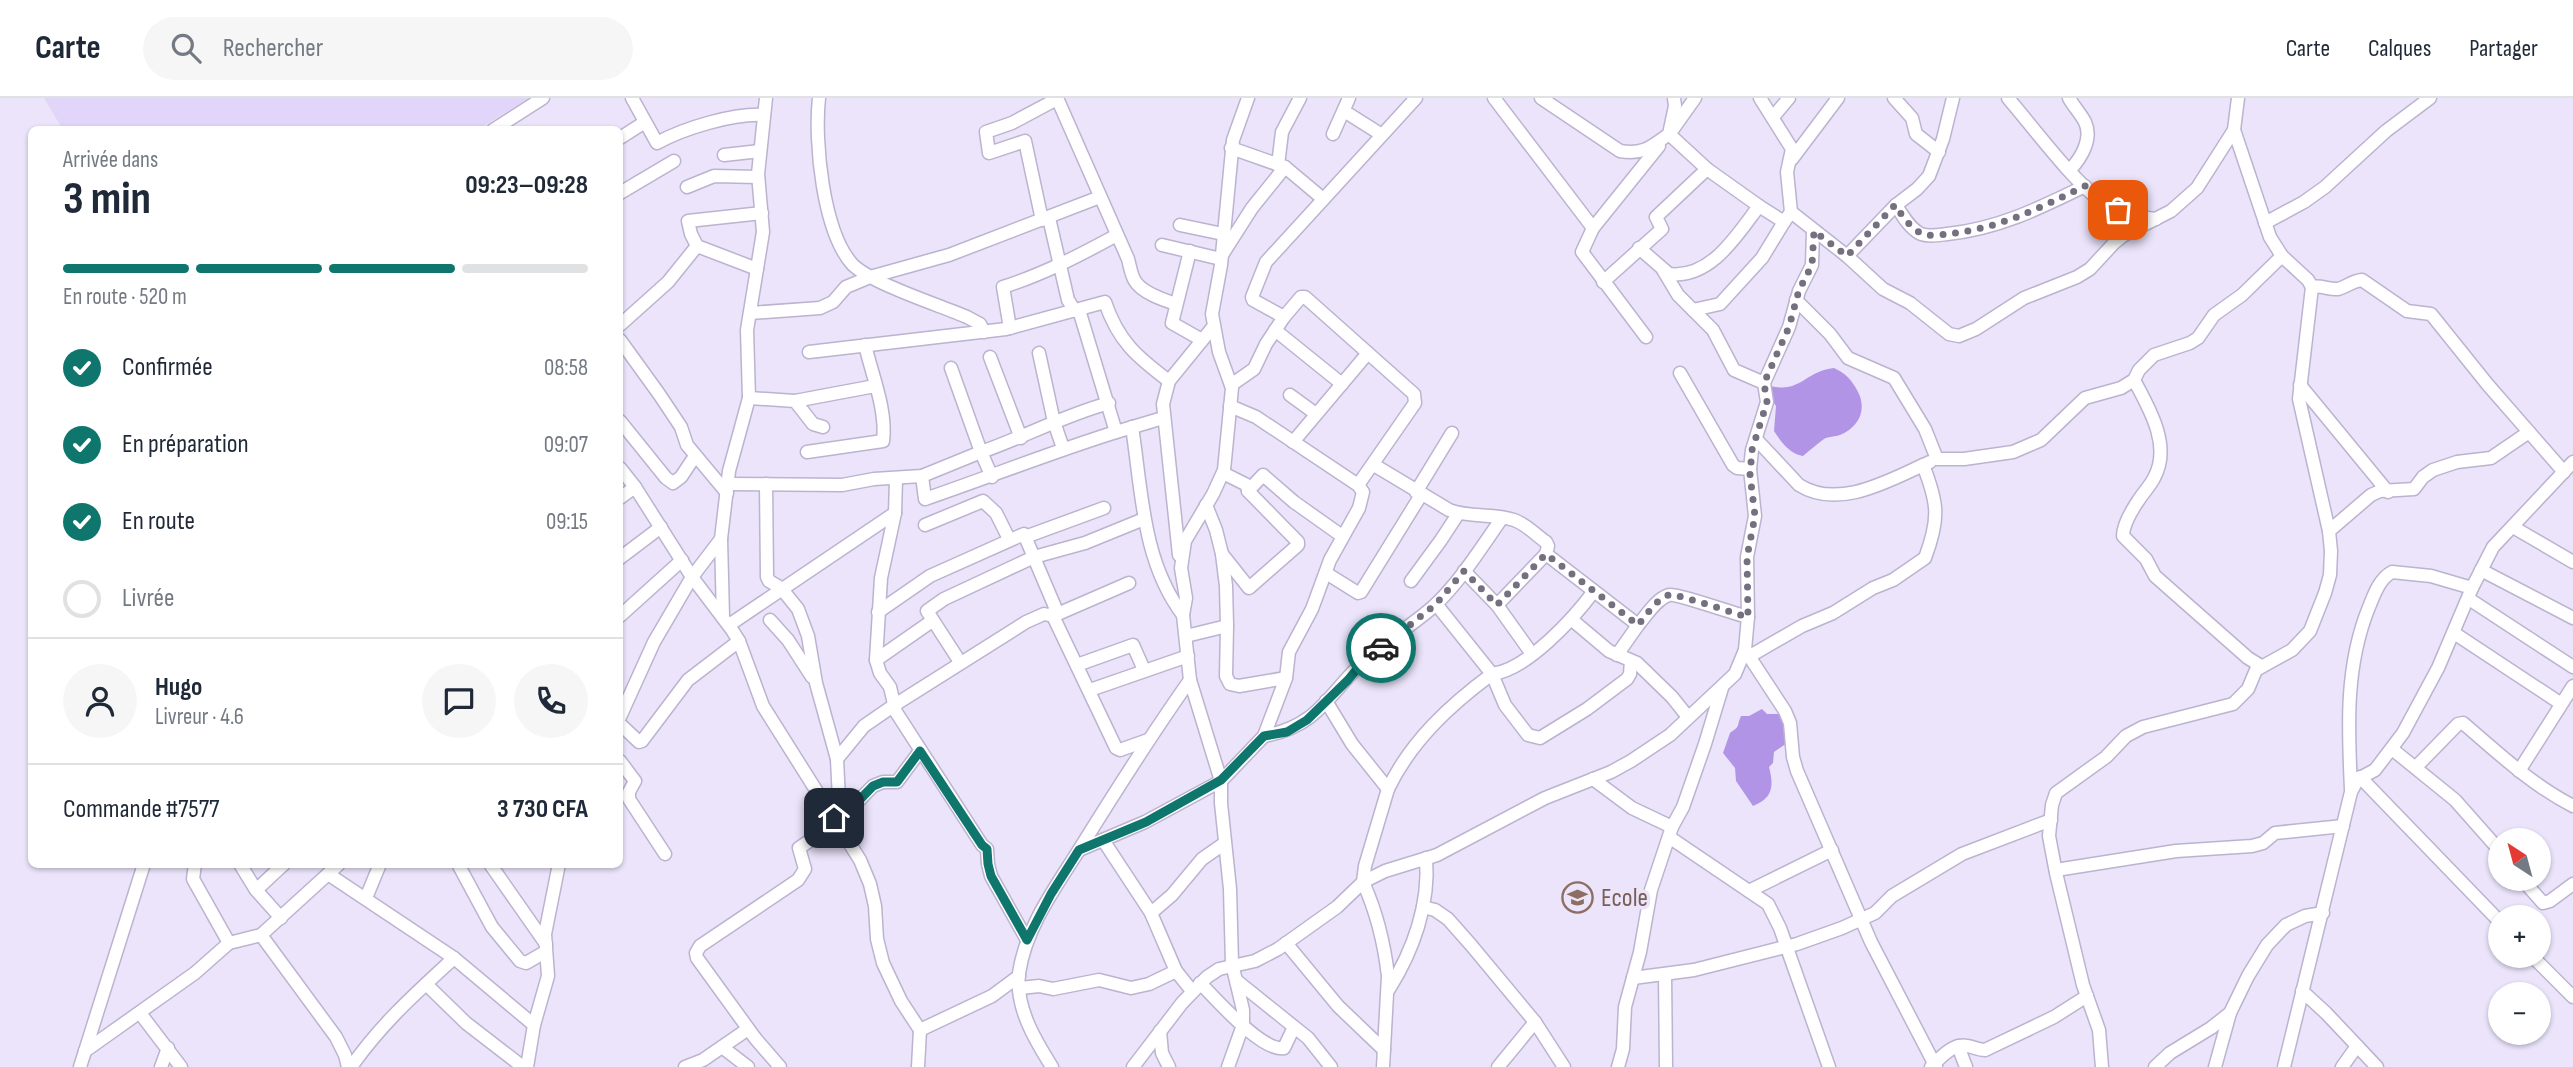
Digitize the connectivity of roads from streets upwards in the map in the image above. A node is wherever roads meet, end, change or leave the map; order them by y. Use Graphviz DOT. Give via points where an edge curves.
graph roads {
  1 [pos="543,98"];
  2 [pos="632,98"];
  3 [pos="766,98"];
  4 [pos="819,98"];
  5 [pos="1057,98"];
  6 [pos="1248,98"];
  7 [pos="1300,98"];
  8 [pos="1349,98"];
  9 [pos="1416,98"];
  10 [pos="1494,98"];
  11 [pos="1541,98"];
  12 [pos="1674,98"];
  13 [pos="1695,98"];
  14 [pos="1760,98"];
  15 [pos="1789,98"];
  16 [pos="1838,98"];
  17 [pos="1894,98"];
  18 [pos="1953,98"];
  19 [pos="2008,98"];
  20 [pos="2069,98"];
  21 [pos="2238,98"];
  22 [pos="2430,98"];
  23 [pos="1344,111"];
  24 [pos="764,115"];
  25 [pos="1773,117"];
  26 [pos="645,122"];
  27 [pos="499,126"];
  28 [pos="2234,130"];
  29 [pos="1333,134"];
  30 [pos="1669,134"];
  31 [pos="1382,135"];
  32 [pos="623,136"];
  33 [pos="1231,148"];
  34 [pos="761,151"];
  35 [pos="1939,152"];
  36 [pos="724,155"];
  37 [pos="674,161"];
  38 [pos="1789,163"];
  39 [pos="1281,166"];
  40 [pos="1707,169"];
  41 [pos="2070,170"];
  42 [pos="758,177"];
  43 [pos="2085,186"];
  44 [pos="687,187"];
  45 [pos="623,191"];
  46 [pos="1100,197"];
  47 [pos="1322,198"];
  48 [pos="1895,205"];
  49 [pos="1759,206"];
  50 [pos="762,213"];
  51 [pos="1788,217"];
  52 [pos="1045,219"];
  53 [pos="2156,219"];
  54 [pos="2265,223"];
  55 [pos="1180,225"];
  56 [pos="1593,228"];
  57 [pos="1814,231"];
  58 [pos="1223,233"];
  59 [pos="1117,235"];
  60 [pos="1162,245"];
  61 [pos="697,246"];
  62 [pos="1639,248"];
  63 [pos="1190,251"];
  64 [pos="1847,256"];
  65 [pos="2282,256"];
  66 [pos="1222,257"];
  67 [pos="1061,264"];
  68 [pos="1662,268"];
  69 [pos="757,269"];
  70 [pos="870,277"];
  71 [pos="1603,282"];
  72 [pos="2312,287"];
  73 [pos="1796,300"];
  74 [pos="1176,304"];
  75 [pos="1077,310"];
  76 [pos="1693,310"];
  77 [pos="750,313"];
  78 [pos="1284,317"];
  79 [pos="623,322"];
  80 [pos="1213,327"];
  81 [pos="1010,328"];
  82 [pos="1275,330"];
  83 [pos="984,332"];
  84 [pos="1646,337"];
  85 [pos="1202,340"];
  86 [pos="623,344"];
  87 [pos="865,345"];
  88 [pos="809,352"];
  89 [pos="1039,353"];
  90 [pos="1368,353"];
  91 [pos="990,356"];
  92 [pos="951,368"];
  93 [pos="1680,373"];
  94 [pos="2134,380"];
  95 [pos="1169,381"];
  96 [pos="1764,383"];
  97 [pos="1342,384"];
  98 [pos="1231,385"];
  99 [pos="2300,385"];
  100 [pos="874,386"];
  101 [pos="1290,395"];
  102 [pos="749,398"];
  103 [pos="795,401"];
  104 [pos="1109,403"];
  105 [pos="1230,406"];
  106 [pos="1316,414"];
  107 [pos="1163,418"];
  108 [pos="1054,422"];
  109 [pos="623,425"];
  110 [pos="823,427"];
  111 [pos="1132,427"];
  112 [pos="1116,432"];
  113 [pos="2529,432"];
  114 [pos="1452,433"];
  115 [pos="1021,438"];
  116 [pos="1756,439"];
  117 [pos="1293,442"];
  118 [pos="1063,448"];
  119 [pos="981,452"];
  120 [pos="807,453"];
  121 [pos="695,456"];
  122 [pos="1937,459"];
  123 [pos="2573,461"];
  124 [pos="1374,465"];
  125 [pos="1923,465"];
  126 [pos="1750,470"];
  127 [pos="623,472"];
  128 [pos="2564,472"];
  129 [pos="1223,473"];
  130 [pos="922,476"];
  131 [pos="992,477"];
  132 [pos="896,479"];
  133 [pos="766,484"];
  134 [pos="1358,485"];
  135 [pos="635,487"];
  136 [pos="727,489"];
  137 [pos="1248,491"];
  138 [pos="2388,492"];
  139 [pos="1419,494"];
  140 [pos="623,496"];
  141 [pos="1206,505"];
  142 [pos="1104,508"];
  143 [pos="895,513"];
  144 [pos="1458,514"];
  145 [pos="1502,517"];
  146 [pos="1144,519"];
  147 [pos="925,525"];
  148 [pos="661,527"];
  149 [pos="2514,527"];
  150 [pos="2329,531"];
  151 [pos="1342,536"];
  152 [pos="1026,537"];
  153 [pos="721,539"];
  154 [pos="1009,539"];
  155 [pos="1222,554"];
  156 [pos="1546,554"];
  157 [pos="623,556"];
  158 [pos="1034,557"];
  159 [pos="682,560"];
  160 [pos="2573,562"];
  161 [pos="1181,568"];
  162 [pos="2482,570"];
  163 [pos="1464,571"];
  164 [pos="1326,573"];
  165 [pos="692,577"];
  166 [pos="1411,581"];
  167 [pos="1129,583"];
  168 [pos="781,588"];
  169 [pos="1594,591"];
  170 [pos="2470,594"];
  171 [pos="1436,604"];
  172 [pos="1497,605"];
  173 [pos="623,608"];
  174 [pos="878,612"];
  175 [pos="1183,615"];
  176 [pos="1053,616"];
  177 [pos="1748,617"];
  178 [pos="2573,618"];
  179 [pos="1571,619"];
  180 [pos="770,620"];
  181 [pos="726,621"];
  182 [pos="932,621"];
  183 [pos="1638,625"];
  184 [pos="1227,626"];
  185 [pos="2454,633"];
  186 [pos="1186,636"];
  187 [pos="739,641"];
  188 [pos="1747,653"];
  189 [pos="1532,654"];
  190 [pos="1617,655"];
  191 [pos="1188,656"];
  192 [pos="876,660"];
  193 [pos="1631,661"];
  194 [pos="960,662"];
  195 [pos="1077,665"];
  196 [pos="2261,666"];
  197 [pos="2573,667"];
  198 [pos="1144,670"];
  199 [pos="1492,674"];
  200 [pos="1286,678"];
  201 [pos="1190,680"];
  202 [pos="816,683"];
  203 [pos="2573,686"];
  204 [pos="1722,687"];
  205 [pos="1090,690"];
  206 [pos="1326,701"];
  207 [pos="2560,703"];
  208 [pos="893,706"];
  209 [pos="623,710"];
  210 [pos="1688,716"];
  211 [pos="623,727"];
  212 [pos="1264,736"];
  213 [pos="1148,740"];
  214 [pos="2392,749"];
  215 [pos="920,751"];
  216 [pos="837,759"];
  217 [pos="623,765"];
  218 [pos="2416,767"];
  219 [pos="2519,771"];
  220 [pos="2360,777"];
  221 [pos="1593,779"];
  222 [pos="1221,780"];
  223 [pos="1388,789"];
  224 [pos="2351,792"];
  225 [pos="2573,806"];
  226 [pos="2050,820"];
  227 [pos="838,822"];
  228 [pos="2343,826"];
  229 [pos="1671,832"];
  230 [pos="2488,837"];
  231 [pos="1103,840"];
  232 [pos="1225,843"];
  233 [pos="1079,850"];
  234 [pos="1832,850"];
  235 [pos="665,854"];
  236 [pos="1426,858"];
  237 [pos="143,868"];
  238 [pos="194,868"];
  239 [pos="242,868"];
  240 [pos="280,868"];
  241 [pos="335,868"];
  242 [pos="378,868"];
  243 [pos="460,868"];
  244 [pos="492,868"];
  245 [pos="558,868"];
  246 [pos="2056,870"];
  247 [pos="328,874"];
  248 [pos="1363,882"];
  249 [pos="2573,884"];
  250 [pos="256,890"];
  251 [pos="1749,891"];
  252 [pos="2532,891"];
  253 [pos="366,898"];
  254 [pos="1423,907"];
  255 [pos="2488,910"];
  256 [pos="2323,913"];
  257 [pos="1151,914"];
  258 [pos="281,918"];
  259 [pos="1862,920"];
  260 [pos="261,935"];
  261 [pos="1027,940"];
  262 [pos="229,943"];
  263 [pos="1286,943"];
  264 [pos="1787,947"];
  265 [pos="545,948"];
  266 [pos="454,958"];
  267 [pos="1233,964"];
  268 [pos="2544,968"];
  269 [pos="1176,971"];
  270 [pos="1665,974"];
  271 [pos="1633,978"];
  272 [pos="1237,981"];
  273 [pos="1020,982"];
  274 [pos="426,984"];
  275 [pos="1196,987"];
  276 [pos="2302,991"];
  277 [pos="1387,993"];
  278 [pos="2087,996"];
  279 [pos="2573,997"];
  280 [pos="140,1013"];
  281 [pos="2230,1013"];
  282 [pos="1535,1022"];
  283 [pos="534,1025"];
  284 [pos="1243,1025"];
  285 [pos="1294,1027"];
  286 [pos="748,1029"];
  287 [pos="920,1030"];
  288 [pos="1160,1031"];
  289 [pos="1958,1046"];
  290 [pos="2357,1046"];
  291 [pos="722,1047"];
  292 [pos="168,1048"];
  293 [pos="1384,1050"];
  294 [pos="85,1051"];
  295 [pos="1934,1066"];
  296 [pos="80,1067"];
  297 [pos="161,1067"];
  298 [pos="181,1067"];
  299 [pos="350,1067"];
  300 [pos="525,1067"];
  301 [pos="685,1067"];
  302 [pos="748,1067"];
  303 [pos="780,1067"];
  304 [pos="918,1067"];
  305 [pos="1052,1067"];
  306 [pos="1133,1067"];
  307 [pos="1169,1067"];
  308 [pos="1228,1067"];
  309 [pos="1331,1067"];
  310 [pos="1383,1067"];
  311 [pos="1498,1067"];
  312 [pos="1564,1067"];
  313 [pos="1618,1067"];
  314 [pos="1666,1067"];
  315 [pos="1829,1067"];
  316 [pos="1966,1067"];
  317 [pos="2102,1067"];
  318 [pos="2155,1067"];
  319 [pos="2215,1067"];
  320 [pos="2284,1067"];
  321 [pos="2342,1067"];
  322 [pos="2377,1067"];
  1 -- 27 [label="street"];
  2 -- 26 [label="street"];
  3 -- 24 [label="street"];
  4 -- 70 [label="street" via="820,167 830,216 840,247"];
  5 -- 46 [label="street"];
  5 -- 52 [label="street" via="986,132 989,153 1025,141"];
  6 -- 33 [label="street"];
  7 -- 39 [label="street" via="1282,132"];
  8 -- 23 [label="street"];
  9 -- 31 [label="street"];
  10 -- 56 [label="street"];
  11 -- 30 [label="street" via="1620,151 1645,151"];
  12 -- 30 [label="street"];
  13 -- 30 [label="street"];
  14 -- 25 [label="street"];
  15 -- 25 [label="street"];
  16 -- 38 [label="street"];
  17 -- 35 [label="street" via="1912,118 1916,134"];
  18 -- 35 [label="street"];
  19 -- 41 [label="street"];
  20 -- 41 [label="street" via="2088,131 2083,153"];
  21 -- 28 [label="street"];
  22 -- 54 [label="street" via="2386,131 2326,187"];
  23 -- 29 [label="street"];
  23 -- 31 [label="street"];
  24 -- 26 [label="street" via="737,115 657,143"];
  24 -- 34 [label="street"];
  25 -- 38 [label="street" via="1792,149"];
  26 -- 32 [label="street"];
  28 -- 53 [label="street" via="2197,188"];
  28 -- 54 [label="street"];
  30 -- 40 [label="street"];
  30 -- 56 [label="street"];
  31 -- 47 [label="street"];
  33 -- 39 [label="street"];
  33 -- 58 [label="street"];
  34 -- 36 [label="street"];
  34 -- 42 [label="street"];
  35 -- 48 [label="street" via="1929,176"];
  37 -- 45 [label="street"];
  38 -- 51 [label="street"];
  39 -- 47 [label="street"];
  39 -- 66 [label="street"];
  40 -- 49 [label="street"];
  40 -- 62 [label="street" via="1656,217 1662,229"];
  41 -- 43 [label="street"];
  42 -- 44 [label="street" via="714,176"];
  42 -- 50 [label="street"];
  43 -- 48 [label="street" via="1998,225 1930,236 1914,229"];
  43 -- 53 [label="street" via="2104,203 2132,216"];
  46 -- 52 [label="street"];
  46 -- 59 [label="street"];
  47 -- 78 [label="street" via="1266,262 1252,297"];
  48 -- 64 [label="street"];
  49 -- 51 [label="street"];
  49 -- 68 [label="street" via="1704,269 1677,275"];
  50 -- 61 [label="street" via="688,220"];
  50 -- 69 [label="street"];
  51 -- 57 [label="street"];
  51 -- 76 [label="street" via="1762,258 1720,304"];
  52 -- 67 [label="street"];
  52 -- 70 [label="street" via="948,255"];
  53 -- 64 [label="street" via="2124,235 2077,277 2024,298 1959,336 1949,334 1910,303 1883,289"];
  54 -- 65 [label="street"];
  55 -- 58 [label="street"];
  56 -- 71 [label="street" via="1582,252"];
  57 -- 64 [label="street"];
  57 -- 73 [label="street" via="1812,265"];
  58 -- 66 [label="street"];
  59 -- 67 [label="street"];
  59 -- 74 [label="street" via="1138,285"];
  60 -- 63 [label="street"];
  61 -- 69 [label="street"];
  61 -- 79 [label="street" via="668,282"];
  62 -- 68 [label="street"];
  62 -- 71 [label="street"];
  63 -- 66 [label="street"];
  63 -- 74 [label="street"];
  65 -- 72 [label="street"];
  65 -- 94 [label="street" via="2214,316 2198,338 2154,355"];
  66 -- 80 [label="street"];
  67 -- 75 [label="street" via="1068,300"];
  67 -- 81 [label="street" via="1003,288"];
  68 -- 76 [label="street"];
  69 -- 77 [label="street"];
  70 -- 77 [label="street" via="846,287 833,302 820,308"];
  70 -- 83 [label="street" via="967,317"];
  71 -- 84 [label="street"];
  72 -- 99 [label="street"];
  72 -- 113 [label="street" via="2340,288 2362,281 2407,311 2431,313"];
  73 -- 96 [label="street"];
  73 -- 122 [label="street" via="1848,358 1894,378"];
  74 -- 85 [label="street" via="1172,323"];
  75 -- 81 [label="street"];
  75 -- 95 [label="street" via="1105,302 1126,344"];
  75 -- 104 [label="street"];
  76 -- 96 [label="street" via="1713,331 1734,370"];
  77 -- 102 [label="street"];
  78 -- 82 [label="street"];
  78 -- 90 [label="street" via="1303,296"];
  80 -- 85 [label="street"];
  80 -- 98 [label="street"];
  81 -- 83 [label="street"];
  82 -- 97 [label="street"];
  82 -- 98 [label="street" via="1254,369"];
  83 -- 87 [label="street"];
  85 -- 95 [label="street"];
  86 -- 121 [label="street" via="681,427"];
  87 -- 88 [label="street"];
  87 -- 100 [label="street"];
  89 -- 108 [label="street"];
  90 -- 97 [label="street"];
  90 -- 124 [label="street" via="1416,398"];
  91 -- 115 [label="street"];
  92 -- 119 [label="street"];
  93 -- 126 [label="street" via="1733,465"];
  94 -- 122 [label="street" via="2085,398 2041,440 2025,449"];
  94 -- 196 [label="street" via="2161,450 2155,477 2136,503 2123,536 2146,559 2155,576"];
  95 -- 107 [label="street"];
  96 -- 116 [label="street" via="1767,402"];
  97 -- 106 [label="street"];
  98 -- 105 [label="street"];
  99 -- 138 [label="street"];
  99 -- 150 [label="street" via="2301,410"];
  100 -- 103 [label="street"];
  100 -- 120 [label="street" via="883,441"];
  101 -- 106 [label="street"];
  102 -- 103 [label="street"];
  102 -- 136 [label="street"];
  103 -- 110 [label="street" via="813,424"];
  104 -- 108 [label="street"];
  104 -- 112 [label="street"];
  105 -- 117 [label="street" via="1256,416"];
  105 -- 129 [label="street"];
  106 -- 117 [label="street"];
  107 -- 111 [label="street"];
  107 -- 161 [label="street"];
  108 -- 115 [label="street"];
  108 -- 118 [label="street"];
  109 -- 121 [label="street" via="669,481 676,482"];
  111 -- 112 [label="street"];
  111 -- 146 [label="street"];
  112 -- 118 [label="street"];
  113 -- 128 [label="street"];
  113 -- 138 [label="street" via="2491,458 2449,464 2427,474 2414,489"];
  114 -- 139 [label="street"];
  115 -- 119 [label="street"];
  116 -- 125 [label="street" via="1799,485 1822,493 1868,489"];
  116 -- 126 [label="street"];
  117 -- 134 [label="street"];
  118 -- 131 [label="street"];
  119 -- 130 [label="street"];
  119 -- 131 [label="street"];
  121 -- 136 [label="street"];
  122 -- 125 [label="street"];
  123 -- 128 [label="street"];
  124 -- 134 [label="street"];
  124 -- 139 [label="street"];
  125 -- 188 [label="street" via="1937,509 1925,558 1833,613"];
  126 -- 177 [label="street" via="1755,516 1747,557"];
  127 -- 135 [label="street"];
  128 -- 149 [label="street"];
  129 -- 137 [label="street" via="1247,485"];
  129 -- 141 [label="street"];
  130 -- 131 [label="street" via="925,499"];
  130 -- 132 [label="street"];
  132 -- 133 [label="street" via="842,485"];
  132 -- 143 [label="street"];
  133 -- 136 [label="street"];
  133 -- 168 [label="street" via="767,576"];
  134 -- 151 [label="street" via="1363,492 1359,508"];
  135 -- 140 [label="street"];
  135 -- 148 [label="street"];
  136 -- 153 [label="street"];
  137 -- 151 [label="street" via="1263,475"];
  137 -- 155 [label="street" via="1297,545 1249,587"];
  138 -- 150 [label="street" via="2371,495"];
  139 -- 144 [label="street"];
  139 -- 164 [label="street" via="1361,592"];
  141 -- 155 [label="street"];
  141 -- 161 [label="street" via="1185,541"];
  142 -- 152 [label="street"];
  143 -- 168 [label="street"];
  143 -- 174 [label="street"];
  144 -- 145 [label="street"];
  144 -- 166 [label="street"];
  145 -- 156 [label="street" via="1521,523 1546,542"];
  145 -- 163 [label="street"];
  146 -- 158 [label="street"];
  146 -- 175 [label="street" via="1168,595"];
  147 -- 154 [label="street" via="983,501 996,513"];
  148 -- 157 [label="street"];
  148 -- 159 [label="street"];
  149 -- 160 [label="street"];
  149 -- 162 [label="street" via="2493,547"];
  150 -- 196 [label="street" via="2330,575 2310,631 2292,650"];
  151 -- 164 [label="street"];
  152 -- 154 [label="street" via="1021,533"];
  152 -- 158 [label="street"];
  153 -- 165 [label="street"];
  153 -- 181 [label="street"];
  154 -- 174 [label="street" via="930,576"];
  155 -- 184 [label="street"];
  156 -- 169 [label="street"];
  156 -- 172 [label="street"];
  158 -- 176 [label="street" via="1055,607"];
  158 -- 182 [label="street" via="944,599 927,611"];
  159 -- 165 [label="street"];
  159 -- 173 [label="street"];
  161 -- 175 [label="street" via="1186,597"];
  162 -- 170 [label="street"];
  162 -- 178 [label="street"];
  163 -- 171 [label="street"];
  163 -- 172 [label="street"];
  164 -- 200 [label="street" via="1289,652"];
  165 -- 181 [label="street"];
  165 -- 209 [label="street" via="654,642"];
  167 -- 176 [label="street"];
  168 -- 181 [label="street"];
  168 -- 202 [label="street" via="798,609 808,636"];
  169 -- 179 [label="street"];
  169 -- 183 [label="street"];
  170 -- 185 [label="street"];
  170 -- 197 [label="street"];
  170 -- 224 [label="street" via="2431,576 2392,572 2375,592 2358,632 2348,692"];
  171 -- 199 [label="street"];
  171 -- 206 [label="street" via="1362,663"];
  172 -- 189 [label="street"];
  174 -- 192 [label="street"];
  175 -- 186 [label="street"];
  176 -- 194 [label="street" via="1044,614 1026,622"];
  176 -- 195 [label="street"];
  177 -- 183 [label="street" via="1677,594 1660,600"];
  177 -- 188 [label="street"];
  179 -- 189 [label="street"];
  179 -- 190 [label="street"];
  180 -- 202 [label="street"];
  181 -- 187 [label="street"];
  182 -- 192 [label="street"];
  182 -- 194 [label="street"];
  183 -- 190 [label="street"];
  184 -- 186 [label="street"];
  184 -- 200 [label="street" via="1226,676 1230,684"];
  185 -- 207 [label="street"];
  185 -- 214 [label="street"];
  186 -- 191 [label="street"];
  187 -- 211 [label="street" via="688,680 642,741"];
  187 -- 227 [label="street" via="762,706"];
  188 -- 204 [label="street"];
  188 -- 234 [label="street" via="1790,723 1797,771"];
  189 -- 199 [label="street" via="1506,671"];
  190 -- 193 [label="street"];
  191 -- 198 [label="street"];
  191 -- 201 [label="street"];
  192 -- 208 [label="street" via="890,687"];
  193 -- 199 [label="street" via="1627,679 1540,738 1528,736 1505,705"];
  193 -- 210 [label="street" via="1655,679"];
  194 -- 208 [label="street"];
  195 -- 198 [label="street" via="1133,645"];
  195 -- 205 [label="street"];
  196 -- 226 [label="street" via="2233,704 2143,727 2126,736 2106,757 2056,793"];
  198 -- 205 [label="street"];
  199 -- 223 [label="street" via="1460,698 1407,754"];
  200 -- 212 [label="street"];
  201 -- 213 [label="street"];
  201 -- 222 [label="street"];
  202 -- 216 [label="street"];
  203 -- 207 [label="street"];
  204 -- 210 [label="street"];
  204 -- 229 [label="street"];
  205 -- 213 [label="street" via="1116,748"];
  206 -- 212 [label="street" via="1297,727"];
  206 -- 223 [label="street" via="1352,744"];
  207 -- 219 [label="street"];
  208 -- 215 [label="street"];
  208 -- 216 [label="street" via="864,726"];
  210 -- 221 [label="street" via="1670,735 1631,761"];
  212 -- 222 [label="street"];
  213 -- 233 [label="street"];
  214 -- 218 [label="street"];
  214 -- 220 [label="street" via="2375,770"];
  215 -- 227 [label="street" via="897,782 873,786"];
  215 -- 261 [label="street" via="987,849 991,876"];
  216 -- 227 [label="street"];
  217 -- 235 [label="street" via="635,781 629,799"];
  218 -- 219 [label="street" via="2463,723"];
  218 -- 230 [label="street" via="2455,800"];
  219 -- 225 [label="street"];
  220 -- 224 [label="street"];
  220 -- 255 [label="street"];
  221 -- 229 [label="street"];
  221 -- 236 [label="street"];
  222 -- 231 [label="street"];
  222 -- 232 [label="street"];
  223 -- 248 [label="street"];
  224 -- 228 [label="street"];
  226 -- 246 [label="street"];
  226 -- 259 [label="street" via="1962,854 1892,895"];
  227 -- 286 [label="street" via="799,848 805,869 798,880 697,949 697,958"];
  227 -- 287 [label="street" via="870,884 883,963"];
  228 -- 246 [label="street" via="2275,833 2252,846 2176,851"];
  228 -- 256 [label="street"];
  229 -- 251 [label="street"];
  229 -- 271 [label="street" via="1651,890"];
  231 -- 233 [label="street"];
  231 -- 257 [label="street"];
  232 -- 257 [label="street" via="1202,859"];
  232 -- 267 [label="street"];
  233 -- 261 [label="street"];
  234 -- 251 [label="street"];
  234 -- 259 [label="street"];
  236 -- 248 [label="street"];
  236 -- 254 [label="street" via="1428,884"];
  237 -- 294 [label="street"];
  238 -- 262 [label="street" via="193,879"];
  239 -- 250 [label="street"];
  240 -- 250 [label="street"];
  241 -- 247 [label="street"];
  242 -- 253 [label="street"];
  243 -- 265 [label="street" via="492,927 520,961 526,962"];
  244 -- 265 [label="street"];
  245 -- 265 [label="street"];
  246 -- 278 [label="street"];
  247 -- 253 [label="street"];
  247 -- 258 [label="street"];
  248 -- 263 [label="street"];
  248 -- 277 [label="street" via="1383,934"];
  249 -- 252 [label="street" via="2543,903"];
  250 -- 258 [label="street"];
  251 -- 264 [label="street" via="1768,904"];
  253 -- 266 [label="street"];
  254 -- 277 [label="street" via="1405,964"];
  254 -- 282 [label="street" via="1448,919"];
  256 -- 276 [label="street"];
  256 -- 281 [label="street" via="2286,925 2267,946"];
  257 -- 269 [label="street"];
  258 -- 260 [label="street"];
  259 -- 264 [label="street"];
  259 -- 295 [label="street"];
  260 -- 262 [label="street"];
  260 -- 299 [label="street" via="336,1037"];
  261 -- 273 [label="street"];
  262 -- 280 [label="street"];
  263 -- 267 [label="street" via="1255,961"];
  263 -- 293 [label="street" via="1338,1006"];
  264 -- 270 [label="street"];
  264 -- 315 [label="street"];
  265 -- 283 [label="street" via="548,976"];
  266 -- 274 [label="street"];
  266 -- 283 [label="street"];
  267 -- 272 [label="street"];
  267 -- 275 [label="street"];
  268 -- 279 [label="street"];
  269 -- 273 [label="street" via="1131,988 1099,980 1053,989"];
  269 -- 275 [label="street"];
  270 -- 271 [label="street"];
  270 -- 314 [label="street"];
  271 -- 313 [label="street"];
  272 -- 284 [label="street"];
  272 -- 285 [label="street"];
  273 -- 287 [label="street"];
  273 -- 305 [label="street" via="1031,1031"];
  274 -- 299 [label="street" via="383,1025"];
  274 -- 300 [label="street" via="466,1023"];
  275 -- 284 [label="street"];
  275 -- 288 [label="street"];
  276 -- 290 [label="street"];
  276 -- 320 [label="street"];
  277 -- 293 [label="street"];
  278 -- 289 [label="street" via="1985,1050"];
  278 -- 317 [label="street" via="2099,1030"];
  280 -- 292 [label="street"];
  280 -- 294 [label="street"];
  281 -- 318 [label="street"];
  281 -- 319 [label="street"];
  282 -- 311 [label="street"];
  282 -- 312 [label="street"];
  283 -- 300 [label="street"];
  284 -- 285 [label="street" via="1281,1049"];
  284 -- 308 [label="street"];
  285 -- 309 [label="street"];
  286 -- 291 [label="street"];
  286 -- 303 [label="street"];
  287 -- 304 [label="street"];
  288 -- 306 [label="street"];
  288 -- 307 [label="street"];
  289 -- 295 [label="street"];
  289 -- 316 [label="street"];
  290 -- 321 [label="street"];
  290 -- 322 [label="street"];
  291 -- 301 [label="street"];
  291 -- 302 [label="street"];
  292 -- 297 [label="street"];
  292 -- 298 [label="street"];
  293 -- 310 [label="street"];
  294 -- 296 [label="street"];
}
